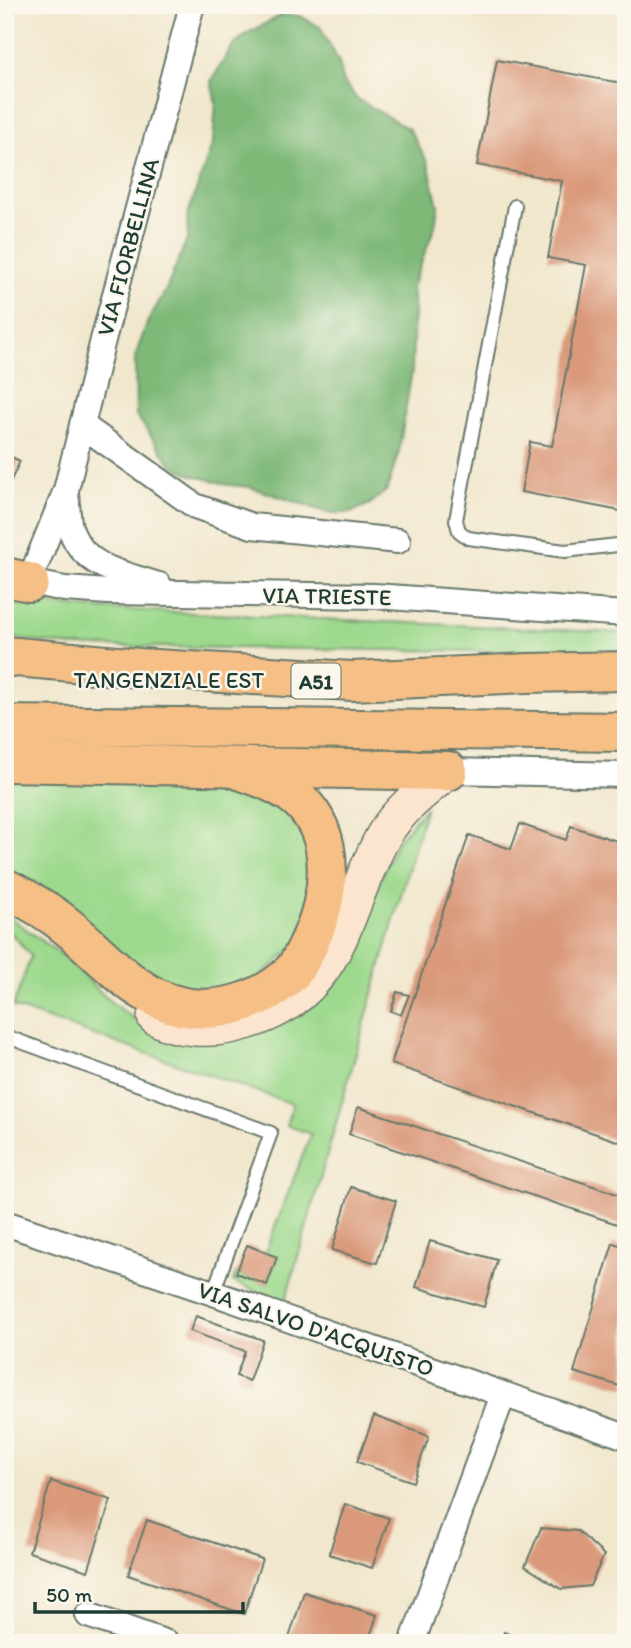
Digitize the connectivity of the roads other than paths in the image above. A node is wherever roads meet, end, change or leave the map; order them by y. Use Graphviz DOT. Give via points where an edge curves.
graph roads {
  1 [pos="192,5"];
  2 [pos="514,206"];
  3 [pos="82,425"];
  4 [pos="66,490"];
  5 [pos="398,541"];
  6 [pos="626,544"];
  7 [pos="17,580"];
  8 [pos="189,594"];
  9 [pos="626,614"];
  10 [pos="5,656"];
  11 [pos="626,671"];
  12 [pos="5,680"];
  13 [pos="352,681"];
  14 [pos="626,687"];
  15 [pos="5,725"];
  16 [pos="626,732"];
  17 [pos="5,762"];
  18 [pos="231,767"];
  19 [pos="448,771"];
  20 [pos="626,775"];
  21 [pos="5,888"];
  22 [pos="5,902"];
  23 [pos="5,1037"];
  24 [pos="5,1223"];
  25 [pos="213,1293"];
  26 [pos="503,1395"];
  27 [pos="626,1437"];
  28 [pos="88,1615"];
  29 [pos="167,1643"];
  30 [pos="412,1643"];
  1 -- 3 [label="street, VIA FIORBELLINA"];
  2 -- 6 [label="lane" via="456,520 459,531 468,538 565,551"];
  3 -- 4 [label="street, VIA FIORBELLINA"];
  3 -- 5 [label="street" via="195,506 252,526"];
  4 -- 7 [label="street, VIA FIORBELLINA"];
  4 -- 8 [label="street, VIA FIORBELLINA" via="71,531 84,554 106,568"];
  7 -- 8 [label="street, VIA TRIESTE" via="108,592"];
  8 -- 9 [label="street, VIA TRIESTE" via="375,596"];
  10 -- 13 [label="highway"];
  11 -- 13 [label="highway"];
  12 -- 13 [label="highway, TANGENZIALE EST / A51"];
  13 -- 14 [label="highway, TANGENZIALE EST / A51"];
  15 -- 16 [label="highway, TANGENZIALE EST / A51"];
  17 -- 18 [label="highway"];
  18 -- 19 [label="highway"];
  18 -- 21 [label="highway" via="262,778 298,800 324,841 325,894 312,936 295,969 266,992 229,1006 190,1007 162,1001 127,979 57,918"];
  19 -- 20 [label="street"];
  19 -- 22 [label="main road" via="385,834 341,938 320,974 288,1002 247,1022 207,1028 159,1019 111,987 44,926"];
  23 -- 25 [label="lane" via="271,1133"];
  24 -- 25 [label="street, VIA SALVO D'ACQUISTO"];
  25 -- 26 [label="street, VIA SALVO D'ACQUISTO"];
  26 -- 27 [label="street, VIA SALVO D'ACQUISTO"];
  26 -- 30 [label="street"];
  28 -- 29 [label="street"];
}
